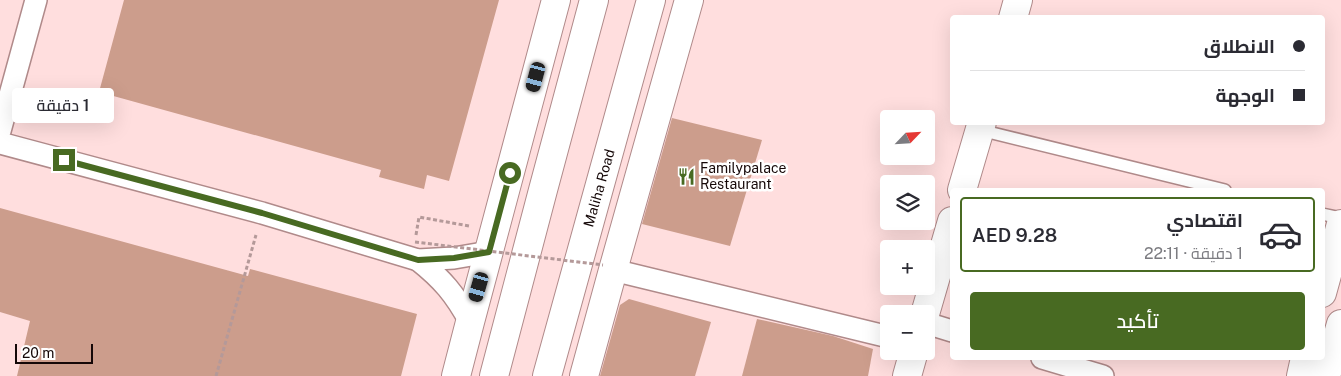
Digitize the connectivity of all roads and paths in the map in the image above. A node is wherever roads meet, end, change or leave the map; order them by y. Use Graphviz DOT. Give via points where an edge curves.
graph roads {
  1 [pos="36,0"];
  2 [pos="556,0"];
  3 [pos="594,0"];
  4 [pos="652,0"];
  5 [pos="689,0"];
  6 [pos="981,126"];
  7 [pos="0,130"];
  8 [pos="0,143"];
  9 [pos="963,188"];
  10 [pos="1217,188"];
  11 [pos="262,213"];
  12 [pos="1325,215"];
  13 [pos="1341,218"];
  14 [pos="1341,224"];
  15 [pos="950,228"];
  16 [pos="492,242"];
  17 [pos="416,251"];
  18 [pos="608,267"];
  19 [pos="1325,282"];
  20 [pos="928,305"];
  21 [pos="470,322"];
  22 [pos="1341,324"];
  23 [pos="935,326"];
  24 [pos="950,330"];
  25 [pos="880,335"];
  26 [pos="911,360"];
  27 [pos="1049,360"];
  28 [pos="1305,360"];
  29 [pos="216,376"];
  30 [pos="456,376"];
  31 [pos="494,376"];
  32 [pos="547,376"];
  33 [pos="584,376"];
  34 [pos="907,376"];
  35 [pos="1104,376"];
  36 [pos="1301,376"];
  37 [pos="1326,376"];
  1 -- 7 [label="street"];
  2 -- 16 [label="street"];
  3 -- 31 [label="street"];
  4 -- 32 [label="street, Maliha Road"];
  5 -- 18 [label="street"];
  6 -- 9 [label="street"];
  6 -- 10 [label="lane"];
  8 -- 11 [label="street"];
  11 -- 17 [label="street"];
  11 -- 29 [label="path"];
  12 -- 13 [label="lane"];
  14 -- 19 [label="street"];
  15 -- 20 [label="street"];
  16 -- 17 [label="street" via="454,258"];
  16 -- 17 [label="path" via="419,217"];
  16 -- 21 [label="street"];
  17 -- 18 [label="path, bridge"];
  17 -- 21 [label="street" via="448,287"];
  18 -- 25 [label="street"];
  18 -- 33 [label="street"];
  21 -- 30 [label="street"];
  22 -- 37 [label="street"];
  23 -- 24 [label="street"];
  26 -- 34 [label="street"];
  27 -- 35 [label="street"];
  28 -- 36 [label="street"];
}
